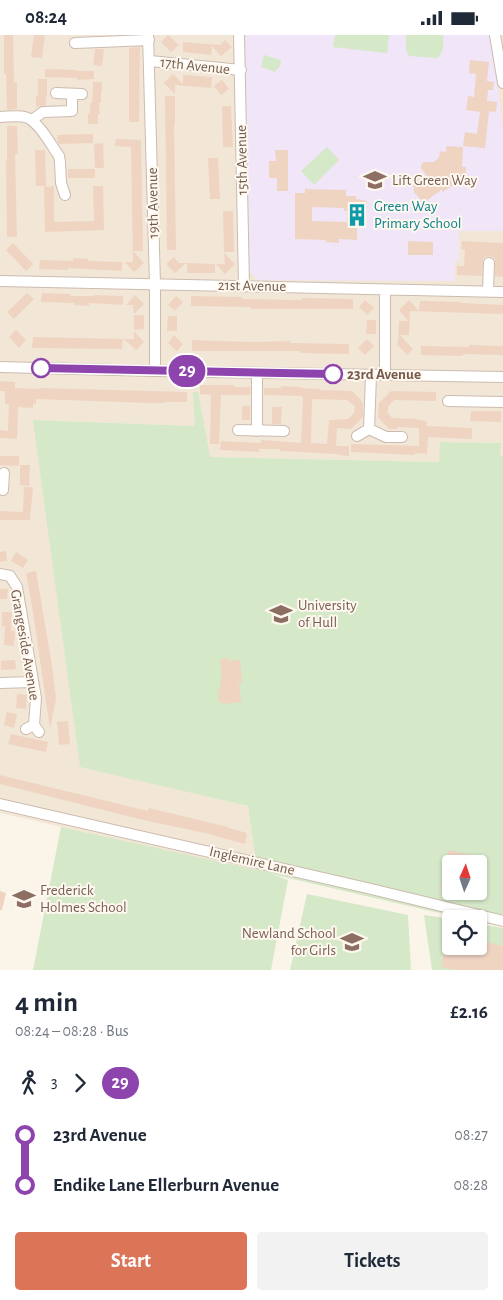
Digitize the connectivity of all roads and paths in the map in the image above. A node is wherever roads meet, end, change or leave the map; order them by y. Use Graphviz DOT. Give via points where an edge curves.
graph roads {
  1 [pos="239,35"];
  2 [pos="495,35"];
  3 [pos="148,38"];
  4 [pos="75,43"];
  5 [pos="150,61"];
  6 [pos="241,70"];
  7 [pos="503,83"];
  8 [pos="56,93"];
  9 [pos="0,117"];
  10 [pos="32,120"];
  11 [pos="65,195"];
  12 [pos="489,263"];
  13 [pos="0,281"];
  14 [pos="155,284"];
  15 [pos="244,286"];
  16 [pos="385,290"];
  17 [pos="488,291"];
  18 [pos="503,292"];
  19 [pos="0,367"];
  20 [pos="155,371"];
  21 [pos="257,373"];
  22 [pos="370,375"];
  23 [pos="384,375"];
  24 [pos="503,377"];
  25 [pos="448,401"];
  26 [pos="503,402"];
  27 [pos="370,429"];
  28 [pos="238,430"];
  29 [pos="257,431"];
  30 [pos="284,431"];
  31 [pos="357,436"];
  32 [pos="402,437"];
  33 [pos="0,574"];
  34 [pos="34,682"];
  35 [pos="0,683"];
  36 [pos="33,729"];
  37 [pos="0,804"];
  38 [pos="503,921"];
  1 -- 6 [label="street, 15th Avenue"];
  2 -- 7 [label="street"];
  3 -- 4 [label="street"];
  3 -- 5 [label="street, 19th Avenue"];
  5 -- 6 [label="street, 17th Avenue"];
  5 -- 14 [label="street, 19th Avenue"];
  6 -- 15 [label="street, 15th Avenue"];
  8 -- 10 [label="street" via="77,94 72,111 43,112"];
  9 -- 10 [label="street" via="19,116"];
  10 -- 11 [label="street" via="58,156"];
  12 -- 17 [label="street"];
  13 -- 14 [label="street, 21st Avenue"];
  14 -- 15 [label="street, 21st Avenue"];
  14 -- 20 [label="street, 19th Avenue"];
  15 -- 16 [label="street, 21st Avenue"];
  16 -- 17 [label="street, 21st Avenue"];
  16 -- 23 [label="street"];
  17 -- 18 [label="street, 21st Avenue"];
  19 -- 20 [label="street"];
  20 -- 21 [label="street"];
  21 -- 22 [label="street"];
  21 -- 29 [label="street"];
  22 -- 23 [label="street"];
  22 -- 27 [label="street"];
  23 -- 24 [label="street"];
  25 -- 26 [label="street"];
  27 -- 31 [label="street"];
  27 -- 32 [label="street" via="386,437"];
  28 -- 29 [label="street"];
  29 -- 30 [label="street"];
  33 -- 34 [label="street, Grangeside Avenue" via="10,576 17,587"];
  34 -- 35 [label="street"];
  34 -- 36 [label="street, Grangeside Avenue"];
  37 -- 38 [label="street, Inglemire Lane"];
}
